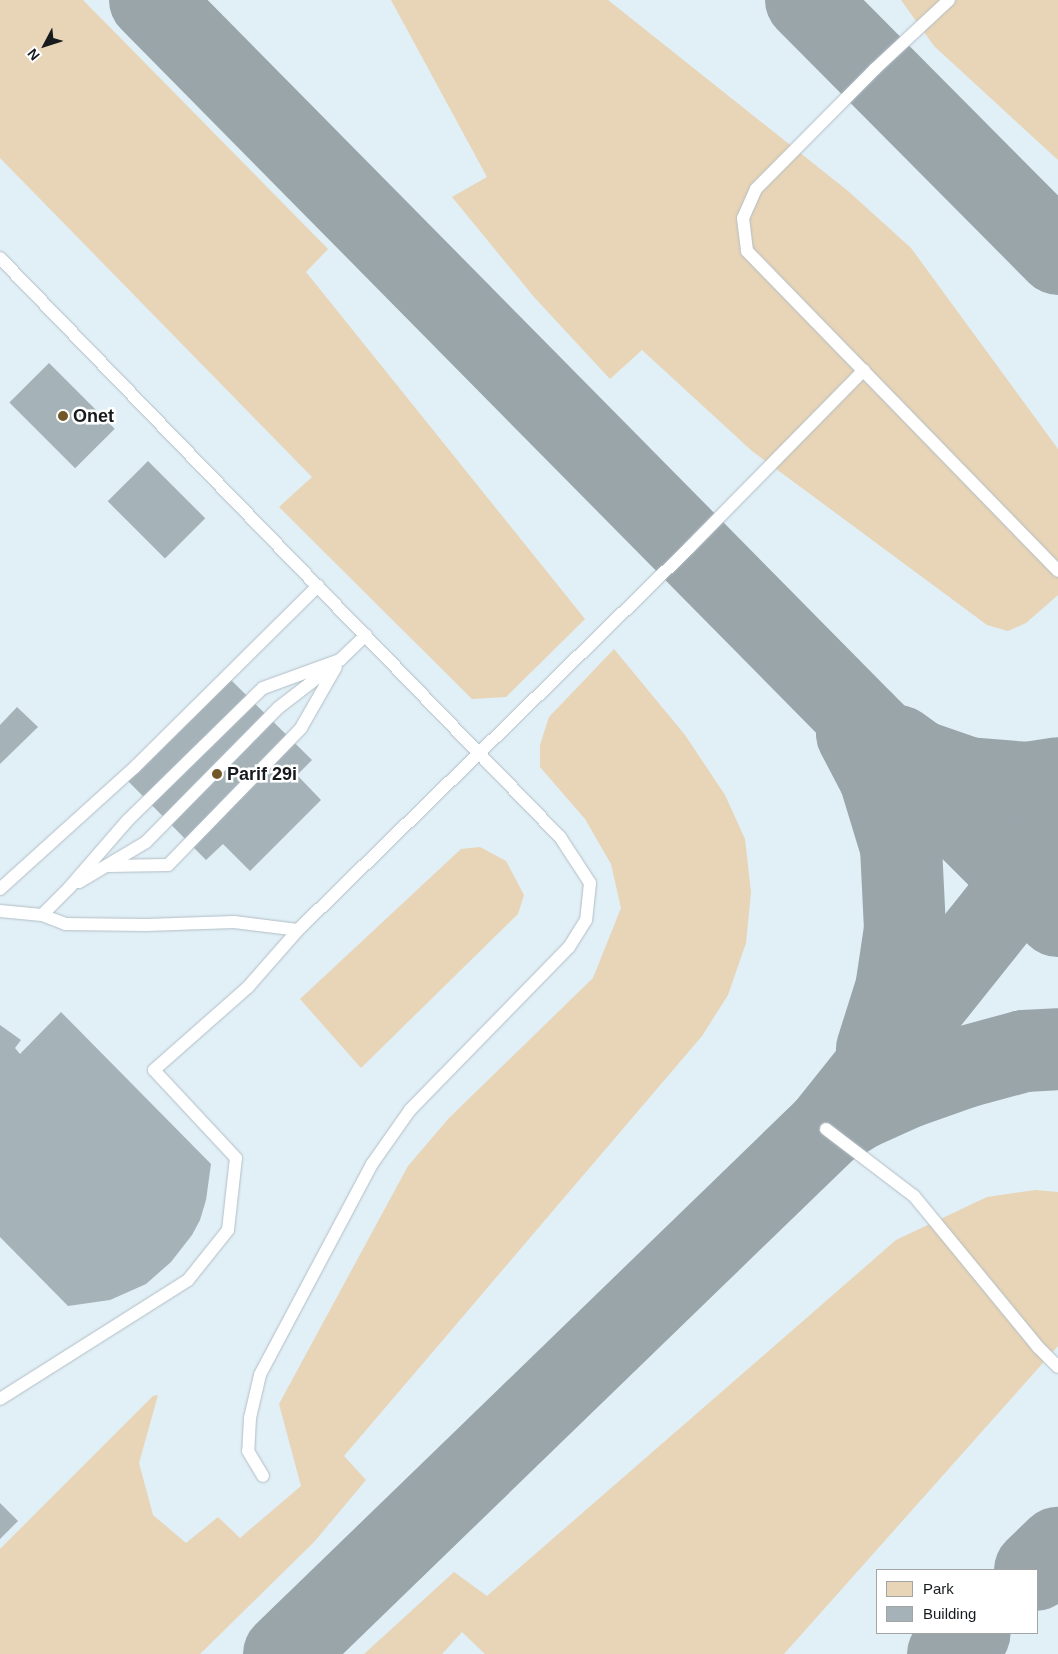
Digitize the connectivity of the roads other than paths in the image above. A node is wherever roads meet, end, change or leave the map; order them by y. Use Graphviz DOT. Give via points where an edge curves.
graph roads {
  1 [pos="950,0"];
  2 [pos="0,258"];
  3 [pos="864,370"];
  4 [pos="1058,571"];
  5 [pos="318,586"];
  6 [pos="366,635"];
  7 [pos="340,660"];
  8 [pos="479,755"];
  9 [pos="107,866"];
  10 [pos="2,883"];
  11 [pos="69,888"];
  12 [pos="0,911"];
  13 [pos="42,915"];
  14 [pos="298,930"];
  15 [pos="826,1129"];
  16 [pos="1058,1367"];
  17 [pos="0,1399"];
  18 [pos="263,1476"];
  1 -- 3 [label="lane" via="756,189 743,218 747,252"];
  2 -- 5 [label="lane"];
  3 -- 4 [label="lane"];
  3 -- 8 [label="lane"];
  5 -- 6 [label="lane"];
  5 -- 10 [label="lane" via="134,768"];
  6 -- 7 [label="lane"];
  6 -- 8 [label="lane"];
  7 -- 9 [label="lane" via="278,708 146,842"];
  7 -- 9 [label="lane" via="302,728 168,865"];
  7 -- 11 [label="lane" via="263,688 127,821"];
  8 -- 14 [label="lane"];
  8 -- 18 [label="lane" via="560,837 590,883 586,920 569,946 410,1110 372,1164 260,1375 250,1418 248,1452"];
  9 -- 11 [label="lane"];
  11 -- 13 [label="lane"];
  12 -- 13 [label="lane"];
  13 -- 14 [label="lane" via="65,924 234,922"];
  14 -- 17 [label="lane" via="248,987 154,1070 236,1158 228,1230 188,1280"];
  15 -- 16 [label="lane" via="914,1196"];
}
